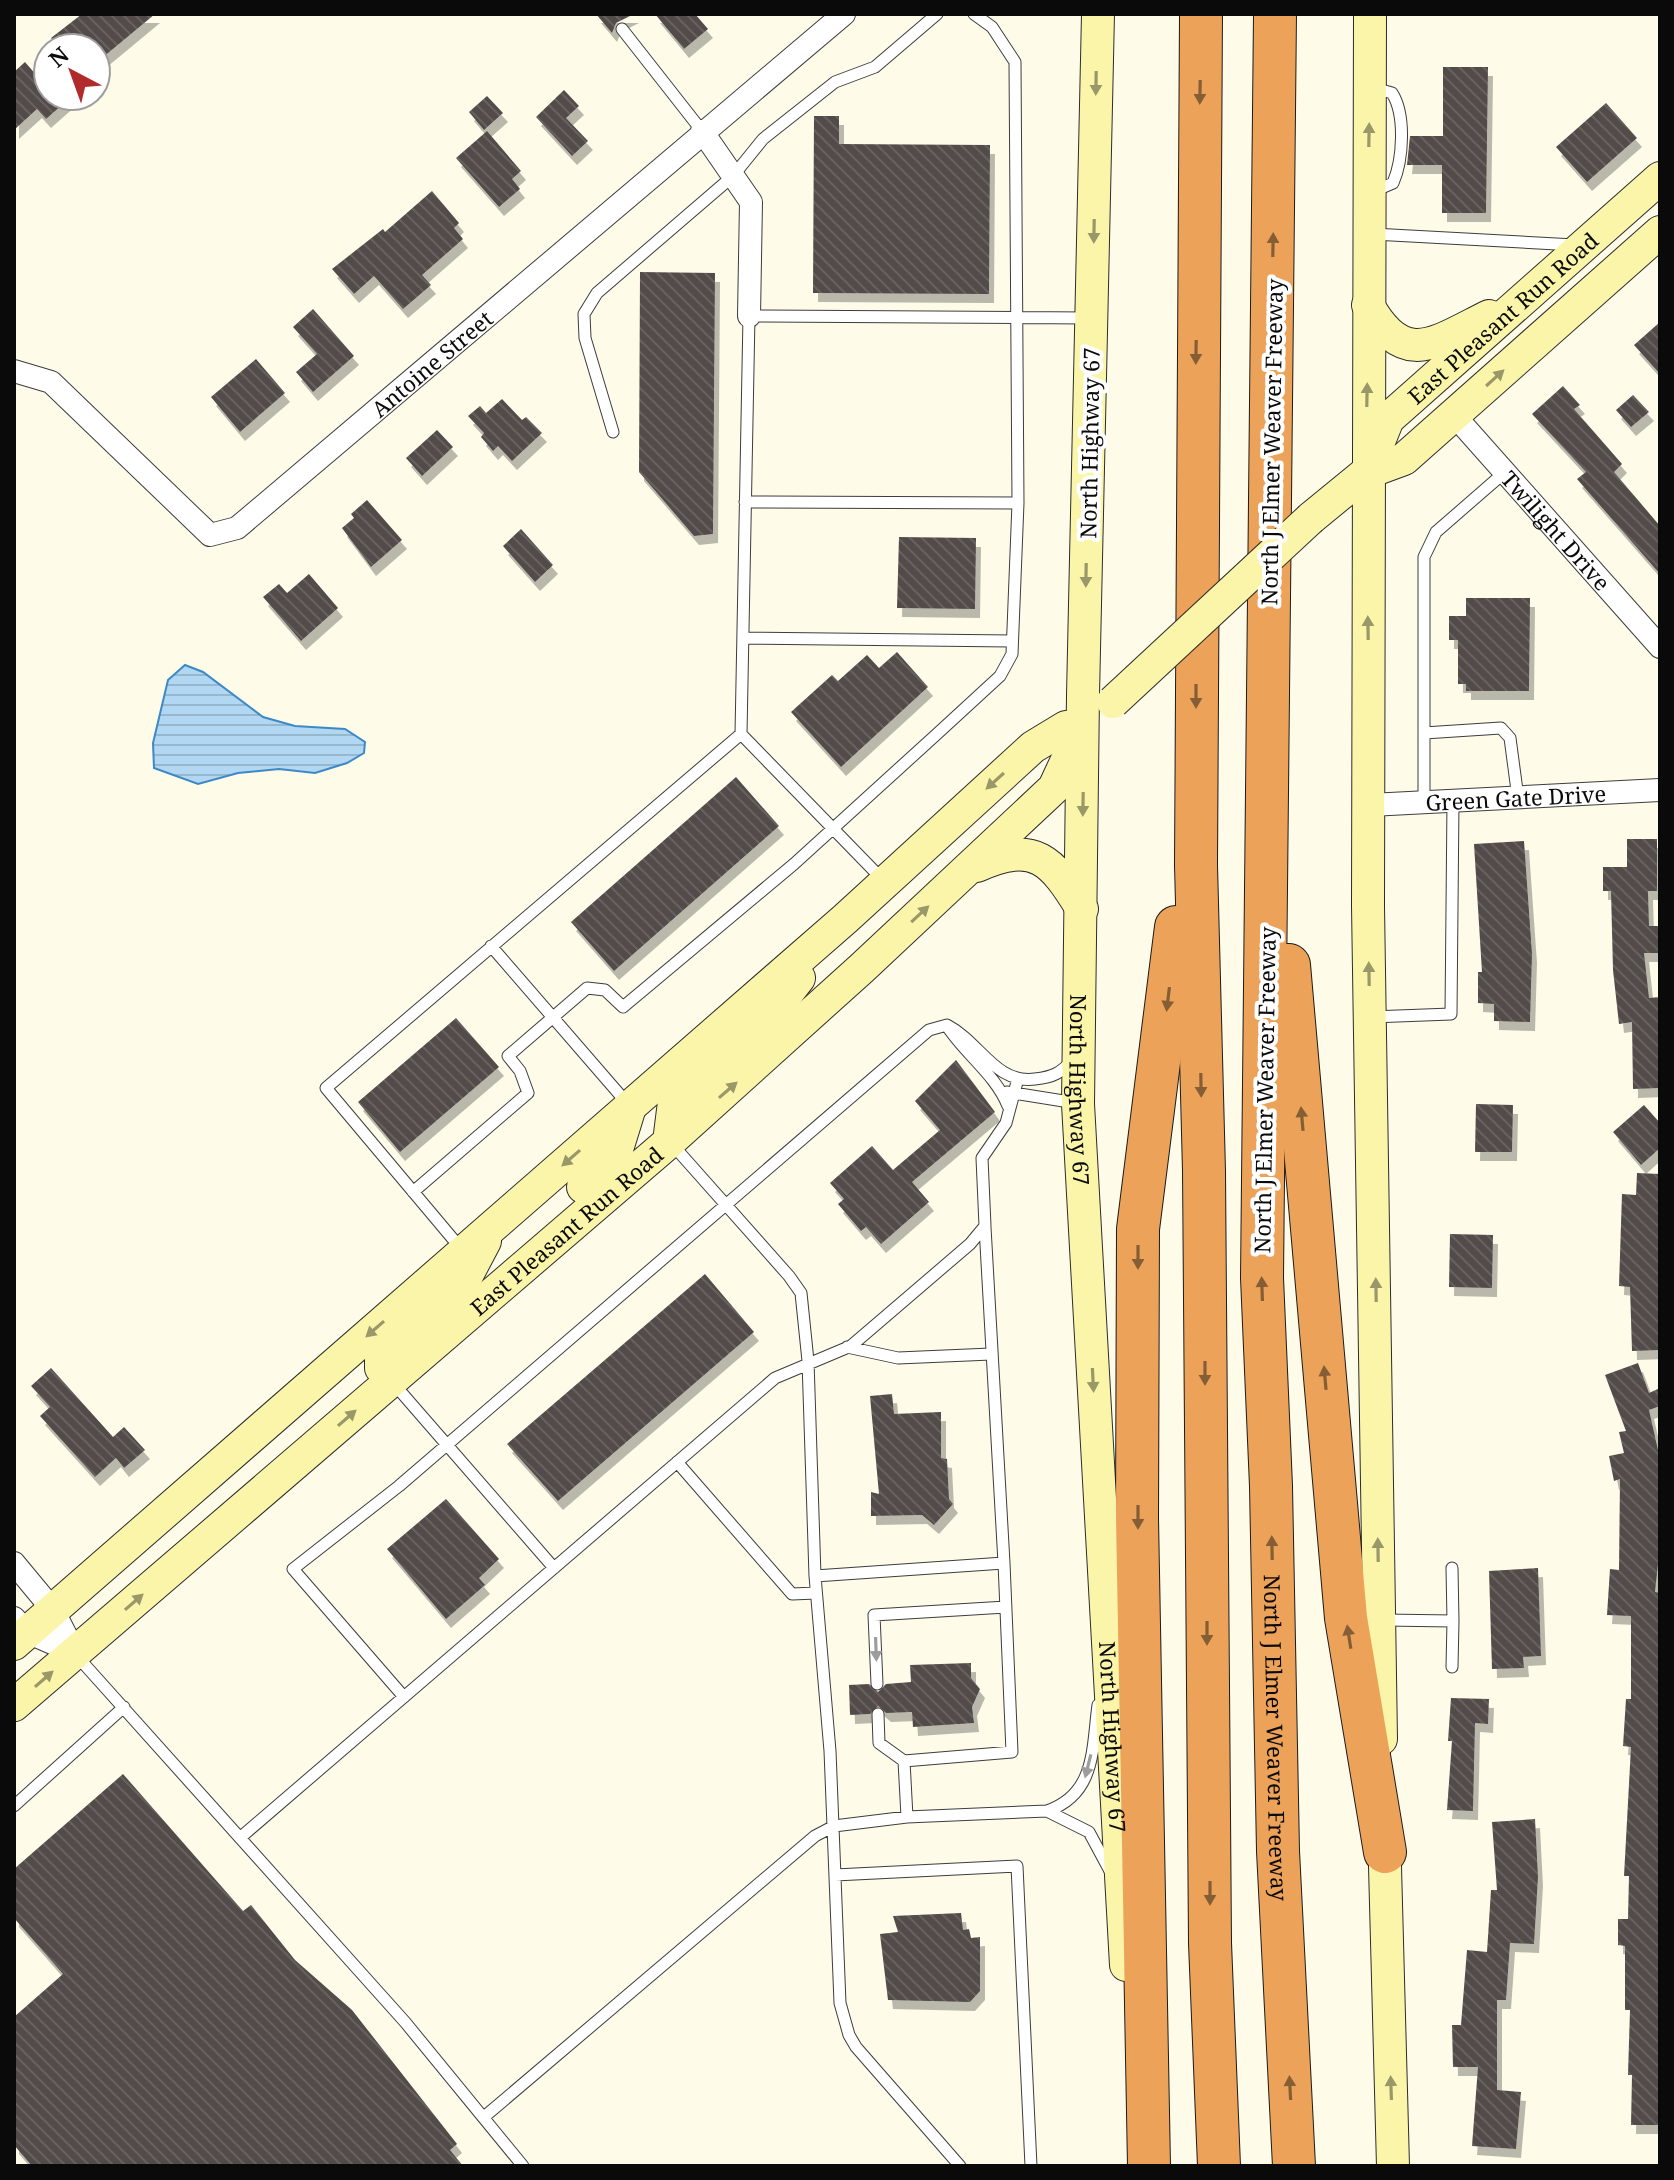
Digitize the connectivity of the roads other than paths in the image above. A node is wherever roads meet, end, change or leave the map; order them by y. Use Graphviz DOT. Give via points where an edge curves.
graph roads {
  1 [pos="844,14"];
  2 [pos="937,14"];
  3 [pos="974,14"];
  4 [pos="1098,14"];
  5 [pos="1201,14"];
  6 [pos="1275,14"];
  7 [pos="1370,14"];
  8 [pos="622,29"];
  9 [pos="702,131"];
  10 [pos="733,176"];
  11 [pos="1660,178"];
  12 [pos="1660,232"];
  13 [pos="1368,233"];
  14 [pos="1584,246"];
  15 [pos="1521,301"];
  16 [pos="1368,305"];
  17 [pos="749,316"];
  18 [pos="1017,318"];
  19 [pos="1092,318"];
  20 [pos="14,371"];
  21 [pos="1454,415"];
  22 [pos="613,432"];
  23 [pos="1505,472"];
  24 [pos="1366,473"];
  25 [pos="745,502"];
  26 [pos="1018,503"];
  27 [pos="743,638"];
  28 [pos="1012,641"];
  29 [pos="1660,647"];
  30 [pos="1268,701"];
  31 [pos="1082,726"];
  32 [pos="1424,733"];
  33 [pos="741,734"];
  34 [pos="1196,755"];
  35 [pos="1660,790"];
  36 [pos="1518,798"];
  37 [pos="1453,801"];
  38 [pos="1424,802"];
  39 [pos="1370,805"];
  40 [pos="833,828"];
  41 [pos="964,873"];
  42 [pos="885,882"];
  43 [pos="1082,909"];
  44 [pos="845,919"];
  45 [pos="491,946"];
  46 [pos="1370,1017"];
  47 [pos="553,1018"];
  48 [pos="947,1025"];
  49 [pos="1079,1054"];
  50 [pos="1011,1089"];
  51 [pos="1078,1104"];
  52 [pos="630,1107"];
  53 [pos="669,1142"];
  54 [pos="413,1192"];
  55 [pos="726,1203"];
  56 [pos="495,1224"];
  57 [pos="985,1226"];
  58 [pos="463,1252"];
  59 [pos="466,1317"];
  60 [pos="847,1347"];
  61 [pos="991,1354"];
  62 [pos="808,1361"];
  63 [pos="391,1381"];
  64 [pos="447,1445"];
  65 [pos="677,1462"];
  66 [pos="14,1563"];
  67 [pos="1004,1563"];
  68 [pos="554,1568"];
  69 [pos="1452,1568"];
  70 [pos="815,1576"];
  71 [pos="816,1593"];
  72 [pos="1006,1607"];
  73 [pos="53,1610"];
  74 [pos="1379,1620"];
  75 [pos="1453,1621"];
  76 [pos="18,1631"];
  77 [pos="1107,1633"];
  78 [pos="75,1653"];
  79 [pos="1452,1667"];
  80 [pos="877,1684"];
  81 [pos="404,1697"];
  82 [pos="14,1705"];
  83 [pos="124,1707"];
  84 [pos="878,1714"];
  85 [pos="904,1761"];
  86 [pos="14,1806"];
  87 [pos="1047,1811"];
  88 [pos="907,1817"];
  89 [pos="834,1826"];
  90 [pos="241,1837"];
  91 [pos="1385,1852"];
  92 [pos="835,1875"];
  93 [pos="1122,1892"];
  94 [pos="484,2117"];
  95 [pos="523,2166"];
  96 [pos="960,2166"];
  97 [pos="1031,2166"];
  98 [pos="1139,2166"];
  99 [pos="1149,2166"];
  100 [pos="1219,2166"];
  101 [pos="1294,2166"];
  102 [pos="1393,2166"];
  1 -- 9 [label="street, Antoine Street"];
  2 -- 10 [label="lane" via="875,67 823,91 763,139"];
  3 -- 18 [label="lane" via="992,27 1015,62"];
  4 -- 19 [label="main road, North Highway 67, one-way"];
  5 -- 34 [label="highway, one-way"];
  30 -- 6 [label="highway, North J Elmer Weaver Freeway, one-way"];
  7 -- 13 [label="main road"];
  8 -- 9 [label="lane"];
  9 -- 10 [label="street"];
  9 -- 20 [label="street, Antoine Street" via="227,532 210,535 51,382"];
  10 -- 17 [label="street" via="751,202"];
  10 -- 22 [label="lane" via="597,293 584,314 585,338"];
  11 -- 14 [label="main road, East Pleasant Run Road"];
  21 -- 12 [label="main road, East Pleasant Run Road, one-way"];
  13 -- 14 [label="lane"];
  13 -- 16 [label="main road"];
  14 -- 15 [label="main road, East Pleasant Run Road"];
  15 -- 16 [label="main road" via="1427,345 1400,344 1381,329"];
  15 -- 24 [label="main road, East Pleasant Run Road" via="1388,419"];
  24 -- 16 [label="main road, one-way"];
  17 -- 18 [label="lane"];
  17 -- 25 [label="lane"];
  18 -- 19 [label="lane"];
  18 -- 26 [label="lane"];
  19 -- 31 [label="main road, North Highway 67, one-way"];
  21 -- 23 [label="street, Twilight Drive"];
  21 -- 24 [label="main road, East Pleasant Run Road" via="1404,459"];
  23 -- 29 [label="street, Twilight Drive"];
  23 -- 32 [label="lane" via="1436,532 1424,557"];
  24 -- 31 [label="main road, East Pleasant Run Road, bridge"];
  39 -- 24 [label="main road, one-way"];
  25 -- 26 [label="lane"];
  25 -- 27 [label="lane"];
  26 -- 28 [label="lane"];
  27 -- 28 [label="lane"];
  27 -- 33 [label="lane"];
  28 -- 40 [label="lane" via="1012,654 1000,676"];
  91 -- 30 [label="highway, one-way" via="1346,1618"];
  101 -- 30 [label="highway, North J Elmer Weaver Freeway, one-way" via="1278,1851 1262,1278"];
  31 -- 41 [label="main road, East Pleasant Run Road" via="1054,788"];
  31 -- 42 [label="main road, East Pleasant Run Road, one-way" via="1066,727 1033,747"];
  31 -- 43 [label="main road, North Highway 67, one-way"];
  32 -- 36 [label="lane" via="1501,728 1510,738"];
  32 -- 38 [label="lane"];
  33 -- 40 [label="lane"];
  33 -- 45 [label="lane"];
  34 -- 99 [label="highway, one-way" via="1138,1229 1137,1518"];
  34 -- 100 [label="highway, one-way" via="1210,1943"];
  35 -- 36 [label="street, Green Gate Drive"];
  36 -- 37 [label="street, Green Gate Drive"];
  37 -- 38 [label="street, Green Gate Drive"];
  37 -- 46 [label="lane" via="1451,1014"];
  38 -- 39 [label="street, Green Gate Drive"];
  46 -- 39 [label="main road, one-way"];
  40 -- 42 [label="lane"];
  40 -- 47 [label="lane" via="623,1007 605,990 587,988"];
  41 -- 43 [label="main road" via="1002,855 1026,853 1050,863"];
  53 -- 41 [label="main road, East Pleasant Run Road, one-way"];
  42 -- 44 [label="main road, East Pleasant Run Road"];
  43 -- 49 [label="main road, North Highway 67"];
  44 -- 52 [label="main road, East Pleasant Run Road"];
  44 -- 53 [label="main road" via="765,1022 674,1102"];
  45 -- 47 [label="lane"];
  45 -- 54 [label="lane" via="326,1088"];
  74 -- 46 [label="main road, one-way"];
  47 -- 52 [label="lane"];
  47 -- 54 [label="lane" via="508,1056 528,1093"];
  48 -- 50 [label="lane" via="958,1043"];
  48 -- 50 [label="lane" via="966,1035"];
  48 -- 55 [label="lane" via="929,1030"];
  49 -- 50 [label="lane" via="1056,1077"];
  49 -- 51 [label="main road, North Highway 67"];
  50 -- 51 [label="lane"];
  50 -- 57 [label="lane" via="999,1137 982,1158"];
  51 -- 77 [label="main road, North Highway 67, one-way"];
  52 -- 56 [label="main road, East Pleasant Run Road, one-way"];
  52 -- 59 [label="main road" via="614,1159 550,1216"];
  53 -- 55 [label="lane"];
  53 -- 59 [label="main road, East Pleasant Run Road"];
  54 -- 58 [label="lane"];
  55 -- 62 [label="lane" via="801,1293"];
  55 -- 64 [label="lane"];
  56 -- 58 [label="main road, East Pleasant Run Road"];
  56 -- 63 [label="main road" via="464,1281 381,1359"];
  57 -- 60 [label="lane"];
  57 -- 61 [label="lane"];
  58 -- 73 [label="main road, East Pleasant Run Road, one-way"];
  59 -- 63 [label="main road, East Pleasant Run Road"];
  60 -- 61 [label="lane" via="898,1358"];
  60 -- 62 [label="lane"];
  61 -- 67 [label="lane"];
  62 -- 65 [label="lane" via="775,1378"];
  62 -- 70 [label="lane"];
  63 -- 64 [label="lane"];
  78 -- 63 [label="main road, East Pleasant Run Road, one-way"];
  64 -- 68 [label="lane"];
  64 -- 81 [label="lane" via="293,1569"];
  65 -- 68 [label="lane"];
  65 -- 71 [label="lane" via="792,1594"];
  66 -- 73 [label="street"];
  67 -- 70 [label="lane"];
  67 -- 72 [label="lane"];
  68 -- 81 [label="lane"];
  69 -- 75 [label="lane"];
  70 -- 71 [label="lane"];
  71 -- 89 [label="lane"];
  72 -- 80 [label="lane, one-way" via="874,1615"];
  72 -- 85 [label="lane" via="1012,1752"];
  73 -- 76 [label="main road, East Pleasant Run Road"];
  73 -- 78 [label="street"];
  74 -- 75 [label="lane"];
  74 -- 91 [label="main road"];
  75 -- 79 [label="lane"];
  76 -- 78 [label="street"];
  77 -- 87 [label="lane, one-way" via="1089,1770 1066,1805"];
  77 -- 93 [label="main road, North Highway 67"];
  82 -- 78 [label="main road, East Pleasant Run Road, one-way"];
  78 -- 83 [label="lane"];
  81 -- 90 [label="lane"];
  83 -- 86 [label="lane"];
  83 -- 90 [label="lane"];
  84 -- 85 [label="lane" via="879,1743"];
  85 -- 88 [label="lane"];
  87 -- 88 [label="lane"];
  87 -- 93 [label="lane" via="1089,1832"];
  88 -- 89 [label="lane"];
  89 -- 92 [label="lane"];
  89 -- 94 [label="lane" via="815,1836"];
  90 -- 94 [label="lane"];
  102 -- 91 [label="main road, one-way"];
  92 -- 96 [label="lane" via="840,2003 849,2035"];
  92 -- 97 [label="lane" via="1017,1866"];
  93 -- 98 [label="main road, North Highway 67"];
  94 -- 95 [label="lane"];
}
